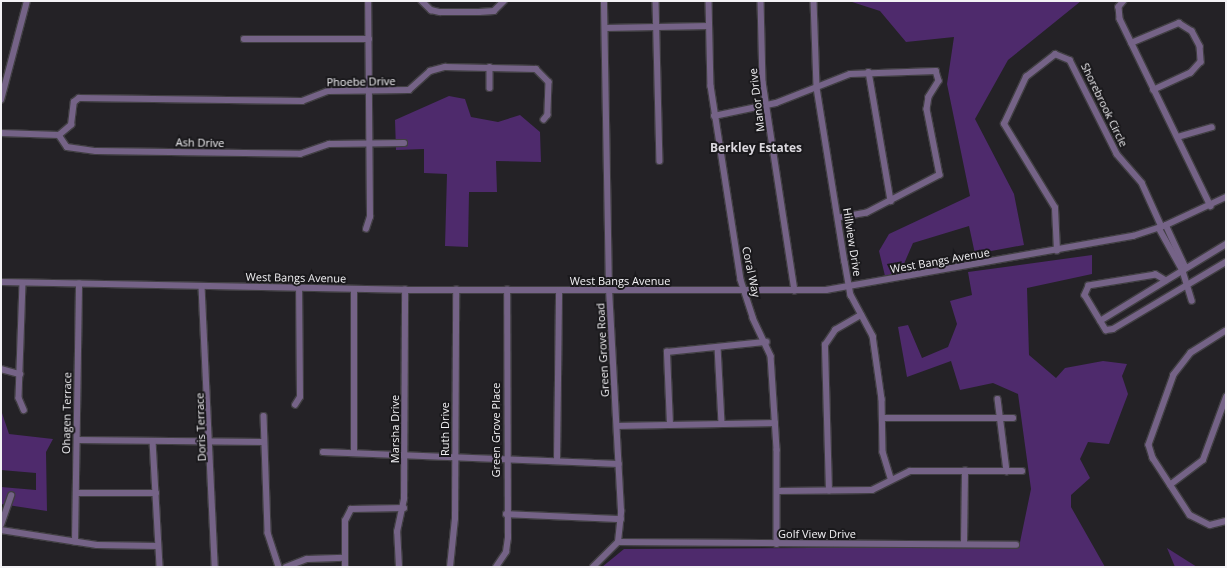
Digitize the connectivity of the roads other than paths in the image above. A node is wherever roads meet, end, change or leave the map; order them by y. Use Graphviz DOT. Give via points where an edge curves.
graph roads {
  1 [pos="27,1"];
  2 [pos="368,1"];
  3 [pos="422,1"];
  4 [pos="504,1"];
  5 [pos="604,1"];
  6 [pos="656,1"];
  7 [pos="709,1"];
  8 [pos="761,1"];
  9 [pos="814,1"];
  10 [pos="1124,1"];
  11 [pos="709,26"];
  12 [pos="656,27"];
  13 [pos="604,28"];
  14 [pos="244,39"];
  15 [pos="368,39"];
  16 [pos="1131,43"];
  17 [pos="490,67"];
  18 [pos="869,72"];
  19 [pos="490,88"];
  20 [pos="817,88"];
  21 [pos="1154,90"];
  22 [pos="369,92"];
  23 [pos="1,100"];
  24 [pos="766,106"];
  25 [pos="714,116"];
  26 [pos="544,120"];
  27 [pos="1212,126"];
  28 [pos="1,133"];
  29 [pos="59,135"];
  30 [pos="1178,137"];
  31 [pos="404,143"];
  32 [pos="370,144"];
  33 [pos="660,161"];
  34 [pos="1226,197"];
  35 [pos="891,201"];
  36 [pos="1211,206"];
  37 [pos="838,218"];
  38 [pos="1162,227"];
  39 [pos="366,229"];
  40 [pos="1226,244"];
  41 [pos="1057,251"];
  42 [pos="1226,262"];
  43 [pos="1183,271"];
  44 [pos="1166,281"];
  45 [pos="1,282"];
  46 [pos="23,283"];
  47 [pos="80,284"];
  48 [pos="1186,285"];
  49 [pos="202,287"];
  50 [pos="849,287"];
  51 [pos="299,288"];
  52 [pos="354,290"];
  53 [pos="405,290"];
  54 [pos="456,290"];
  55 [pos="507,290"];
  56 [pos="559,291"];
  57 [pos="609,291"];
  58 [pos="744,291"];
  59 [pos="795,291"];
  60 [pos="1192,301"];
  61 [pos="861,315"];
  62 [pos="1100,321"];
  63 [pos="1226,331"];
  64 [pos="766,342"];
  65 [pos="718,346"];
  66 [pos="1,369"];
  67 [pos="20,374"];
  68 [pos="1226,397"];
  69 [pos="998,399"];
  70 [pos="295,405"];
  71 [pos="24,410"];
  72 [pos="264,416"];
  73 [pos="882,418"];
  74 [pos="1000,418"];
  75 [pos="1013,418"];
  76 [pos="722,424"];
  77 [pos="775,424"];
  78 [pos="670,425"];
  79 [pos="617,426"];
  80 [pos="77,440"];
  81 [pos="153,441"];
  82 [pos="212,442"];
  83 [pos="264,442"];
  84 [pos="323,452"];
  85 [pos="354,453"];
  86 [pos="404,455"];
  87 [pos="455,457"];
  88 [pos="506,459"];
  89 [pos="557,461"];
  90 [pos="619,464"];
  91 [pos="965,471"];
  92 [pos="1007,471"];
  93 [pos="1022,471"];
  94 [pos="891,478"];
  95 [pos="1170,485"];
  96 [pos="778,491"];
  97 [pos="829,492"];
  98 [pos="76,493"];
  99 [pos="156,493"];
  100 [pos="11,496"];
  101 [pos="404,508"];
  102 [pos="506,514"];
  103 [pos="621,519"];
  104 [pos="1226,521"];
  105 [pos="1,525"];
  106 [pos="1,530"];
  107 [pos="75,542"];
  108 [pos="618,542"];
  109 [pos="777,544"];
  110 [pos="964,544"];
  111 [pos="1016,545"];
  112 [pos="158,546"];
  113 [pos="345,558"];
  114 [pos="160,567"];
  115 [pos="216,567"];
  116 [pos="279,567"];
  117 [pos="286,567"];
  118 [pos="345,567"];
  119 [pos="398,567"];
  120 [pos="450,567"];
  121 [pos="496,567"];
  122 [pos="592,567"];
  1 -- 23 [label="street"];
  2 -- 15 [label="street"];
  3 -- 4 [label="street" via="431,10 464,12 494,11"];
  5 -- 13 [label="street, Green Grove Road"];
  6 -- 12 [label="street"];
  7 -- 11 [label="street, Coral Way"];
  8 -- 24 [label="street, Manor Drive"];
  9 -- 20 [label="street, Hillview Drive"];
  10 -- 16 [label="street" via="1119,7 1120,19"];
  11 -- 12 [label="street"];
  11 -- 25 [label="street, Coral Way"];
  12 -- 13 [label="street"];
  12 -- 33 [label="street"];
  13 -- 57 [label="street, Green Grove Road"];
  14 -- 15 [label="street"];
  15 -- 22 [label="street"];
  16 -- 21 [label="street"];
  16 -- 21 [label="street" via="1179,23 1192,31 1200,46 1200,62 1191,73"];
  17 -- 19 [label="street"];
  17 -- 22 [label="street, Phoebe Drive" via="436,68 409,90"];
  17 -- 26 [label="street, Phoebe Drive" via="531,67 543,74 549,86 548,115"];
  18 -- 20 [label="street" via="841,76"];
  18 -- 35 [label="street"];
  18 -- 35 [label="street" via="938,73 939,81 928,97 927,109 941,173 935,180"];
  20 -- 24 [label="street"];
  20 -- 37 [label="street, Hillview Drive"];
  21 -- 30 [label="street"];
  22 -- 29 [label="street, Phoebe Drive" via="328,92 302,102 84,98 74,101 71,125"];
  22 -- 32 [label="street"];
  24 -- 25 [label="street"];
  24 -- 59 [label="street, Manor Drive"];
  25 -- 58 [label="street, Coral Way"];
  27 -- 30 [label="street"];
  28 -- 29 [label="street"];
  29 -- 32 [label="street, Ash Drive" via="67,148 84,151 300,154 329,144"];
  30 -- 36 [label="street"];
  31 -- 32 [label="street, Ash Drive"];
  32 -- 39 [label="street" via="370,217"];
  34 -- 36 [label="street, West Bangs Avenue"];
  35 -- 37 [label="street" via="864,214"];
  36 -- 38 [label="street, West Bangs Avenue"];
  37 -- 50 [label="street, Hillview Drive"];
  38 -- 41 [label="street, West Bangs Avenue"];
  38 -- 41 [label="street, Shorebrook Circle" via="1142,183 1117,154 1070,60 1055,54 1026,77 1004,124 1055,208"];
  38 -- 43 [label="street"];
  40 -- 43 [label="street"];
  41 -- 50 [label="street, West Bangs Avenue"];
  42 -- 48 [label="street"];
  43 -- 44 [label="street"];
  43 -- 48 [label="street"];
  44 -- 62 [label="street"];
  44 -- 62 [label="street" via="1156,275 1089,286 1085,295"];
  45 -- 46 [label="street, West Bangs Avenue"];
  46 -- 47 [label="street, West Bangs Avenue"];
  46 -- 67 [label="street"];
  47 -- 49 [label="street, West Bangs Avenue"];
  47 -- 80 [label="street, Ohagen Terrace"];
  48 -- 60 [label="street"];
  48 -- 62 [label="street" via="1113,329 1106,330"];
  49 -- 51 [label="street, West Bangs Avenue"];
  49 -- 82 [label="street, Doris Terrace"];
  50 -- 59 [label="street, West Bangs Avenue"];
  50 -- 61 [label="street, Hillview Drive"];
  51 -- 52 [label="street, West Bangs Avenue"];
  51 -- 70 [label="street" via="300,397"];
  52 -- 53 [label="street, West Bangs Avenue"];
  52 -- 85 [label="street"];
  53 -- 54 [label="street, West Bangs Avenue"];
  53 -- 86 [label="street, Marsha Drive"];
  54 -- 55 [label="street, West Bangs Avenue"];
  54 -- 87 [label="street, Ruth Drive"];
  55 -- 56 [label="street, West Bangs Avenue"];
  55 -- 88 [label="street, Green Grove Place"];
  56 -- 57 [label="street, West Bangs Avenue"];
  56 -- 89 [label="street"];
  57 -- 58 [label="street, West Bangs Avenue"];
  57 -- 79 [label="street, Green Grove Road"];
  58 -- 59 [label="street, West Bangs Avenue"];
  58 -- 64 [label="street, Coral Way"];
  61 -- 73 [label="street, Hillview Drive" via="873,336"];
  61 -- 97 [label="street" via="835,330 824,345"];
  63 -- 95 [label="street" via="1191,353 1181,364 1174,375 1150,435 1153,458"];
  64 -- 65 [label="street"];
  64 -- 77 [label="street, Coral Way" via="771,356"];
  65 -- 76 [label="street"];
  65 -- 78 [label="street" via="668,352"];
  66 -- 67 [label="street"];
  67 -- 71 [label="street" via="19,398"];
  68 -- 95 [label="street" via="1203,460"];
  69 -- 74 [label="street"];
  72 -- 83 [label="street"];
  73 -- 74 [label="street"];
  73 -- 94 [label="street, Hillview Drive" via="883,452"];
  74 -- 75 [label="street"];
  74 -- 92 [label="street"];
  76 -- 77 [label="street"];
  76 -- 78 [label="street"];
  77 -- 96 [label="street, Coral Way"];
  78 -- 79 [label="street"];
  79 -- 90 [label="street, Green Grove Road"];
  80 -- 81 [label="street"];
  80 -- 98 [label="street, Ohagen Terrace"];
  81 -- 82 [label="street"];
  81 -- 99 [label="street"];
  82 -- 83 [label="street"];
  82 -- 115 [label="street, Doris Terrace"];
  83 -- 116 [label="street" via="268,533"];
  84 -- 85 [label="street"];
  85 -- 86 [label="street"];
  86 -- 87 [label="street"];
  86 -- 101 [label="street, Marsha Drive"];
  87 -- 88 [label="street"];
  87 -- 120 [label="street, Ruth Drive"];
  88 -- 89 [label="street"];
  88 -- 102 [label="street, Green Grove Place"];
  89 -- 90 [label="street"];
  90 -- 103 [label="street, Green Grove Road"];
  91 -- 92 [label="street"];
  91 -- 94 [label="street" via="910,471"];
  91 -- 110 [label="street"];
  92 -- 93 [label="street"];
  94 -- 97 [label="street" via="872,490"];
  95 -- 104 [label="street" via="1199,523 1219,525"];
  96 -- 97 [label="street"];
  96 -- 109 [label="street, Coral Way"];
  98 -- 99 [label="street"];
  98 -- 107 [label="street, Ohagen Terrace"];
  99 -- 112 [label="street"];
  100 -- 105 [label="street"];
  101 -- 113 [label="street" via="351,509 345,521"];
  101 -- 119 [label="street, Marsha Drive" via="397,532"];
  102 -- 103 [label="street"];
  102 -- 121 [label="street, Green Grove Place" via="507,547"];
  103 -- 108 [label="street, Green Grove Road"];
  106 -- 107 [label="street"];
  107 -- 112 [label="street"];
  108 -- 109 [label="street, Golf View Drive"];
  108 -- 122 [label="street"];
  109 -- 110 [label="street, Golf View Drive"];
  110 -- 111 [label="street, Golf View Drive"];
  112 -- 114 [label="street"];
  113 -- 117 [label="street" via="307,559"];
  113 -- 118 [label="street"];
}
